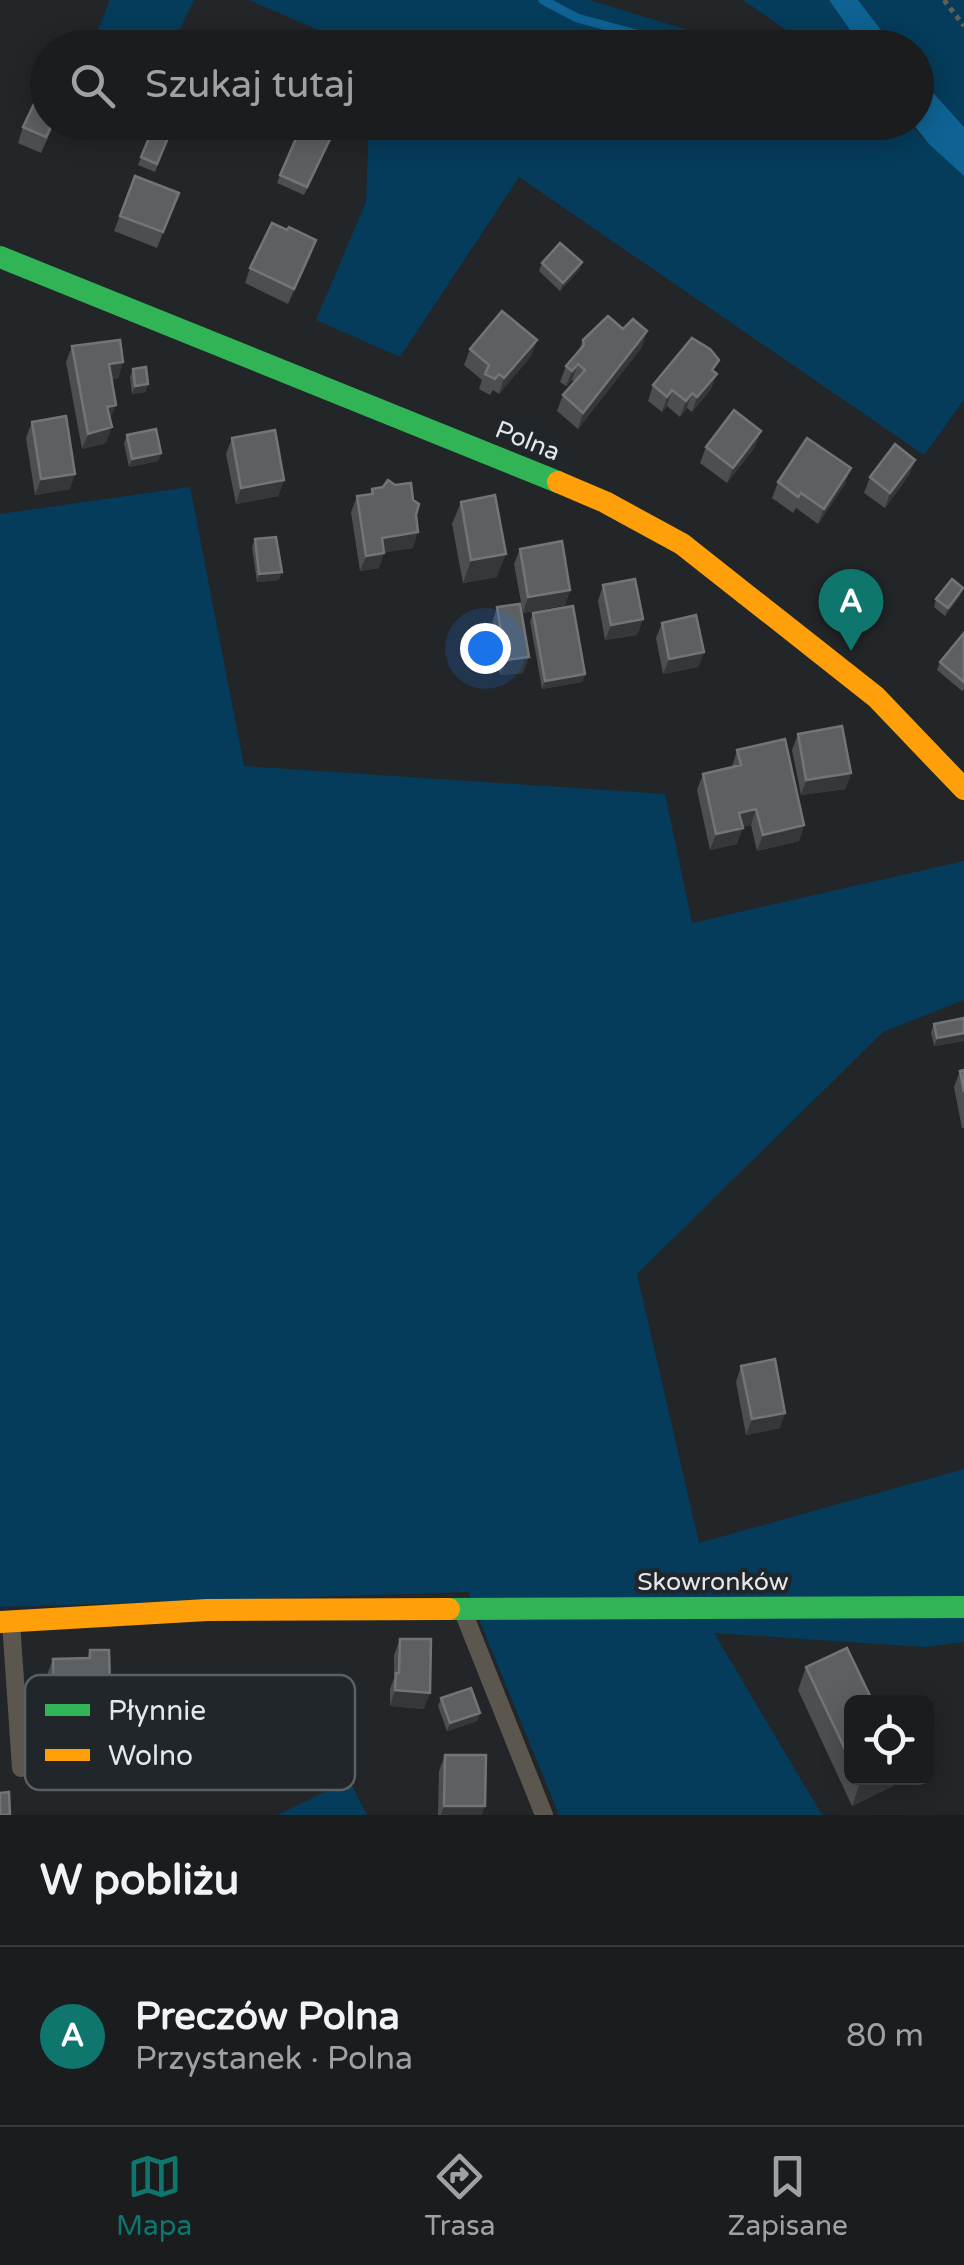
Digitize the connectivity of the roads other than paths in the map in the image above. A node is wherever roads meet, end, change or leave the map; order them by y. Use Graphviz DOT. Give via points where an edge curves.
graph roads {
  1 [pos="0,257"];
  2 [pos="960,777"];
  3 [pos="964,1607"];
  4 [pos="462,1609"];
  5 [pos="6,1622"];
  6 [pos="21,1768"];
  7 [pos="544,1815"];
  1 -- 2 [label="street, Polna" via="605,502 682,544 809,641"];
  3 -- 4 [label="street, Skowronków"];
  4 -- 5 [label="street, Skowronków" via="207,1610"];
  4 -- 7 [label="lane"];
  5 -- 6 [label="lane"];
}
